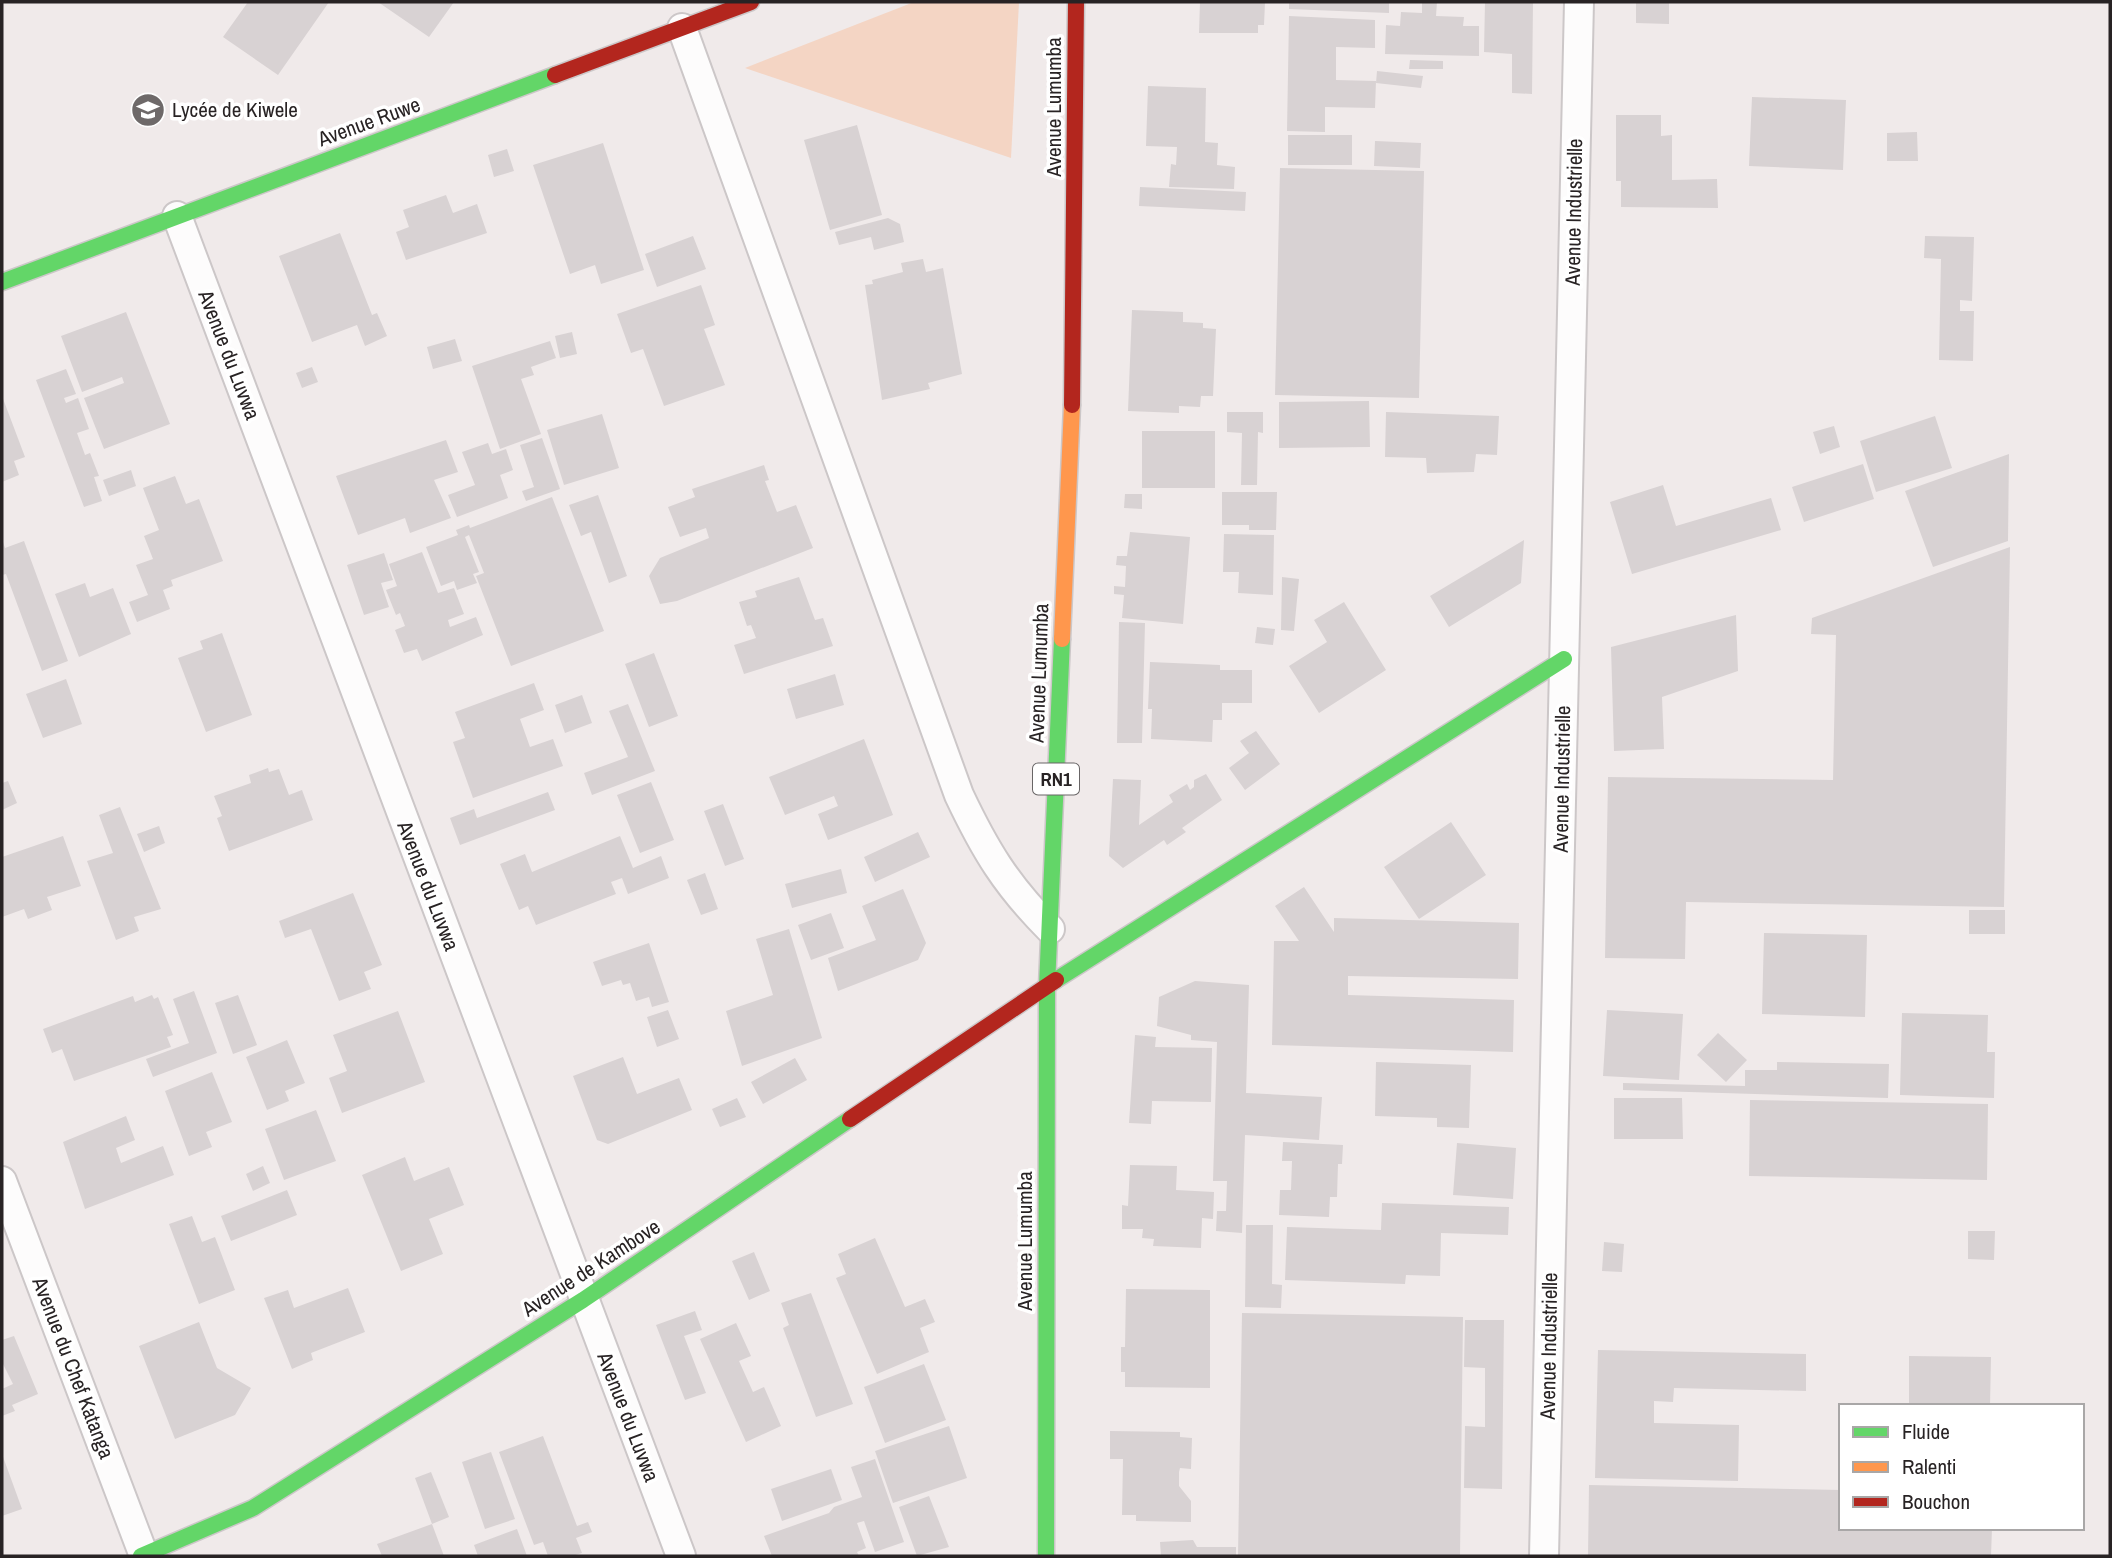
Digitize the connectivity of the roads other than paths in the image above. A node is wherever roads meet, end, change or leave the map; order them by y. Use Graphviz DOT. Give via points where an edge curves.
graph roads {
  1 [pos="751,2"];
  2 [pos="1076,2"];
  3 [pos="1579,2"];
  4 [pos="682,28"];
  5 [pos="177,216"];
  6 [pos="2,282"];
  7 [pos="1564,659"];
  8 [pos="1050,929"];
  9 [pos="1047,986"];
  10 [pos="2,1181"];
  11 [pos="583,1300"];
  12 [pos="143,1556"];
  13 [pos="681,1556"];
  14 [pos="1046,1556"];
  15 [pos="1544,1556"];
  1 -- 4 [label="main road, Avenue Ruwe"];
  2 -- 8 [label="main road, Avenue Lumumba / RN1" via="1072,399"];
  3 -- 7 [label="street, Avenue Industrielle"];
  4 -- 5 [label="main road, Avenue Ruwe"];
  4 -- 8 [label="street" via="959,795 984,848 1023,902"];
  5 -- 6 [label="main road, Avenue Ruwe"];
  5 -- 11 [label="street, Avenue du Luvwa"];
  7 -- 9 [label="main road, Avenue de Kambove"];
  7 -- 15 [label="street, Avenue Industrielle"];
  8 -- 9 [label="main road, Avenue Lumumba / RN1"];
  9 -- 11 [label="main road, Avenue de Kambove"];
  9 -- 14 [label="main road, Avenue Lumumba / RN1"];
  10 -- 12 [label="street, Avenue du Chef Katanga"];
  11 -- 12 [label="main road, Avenue de Kambove" via="253,1508"];
  11 -- 13 [label="street, Avenue du Luvwa"];
}
